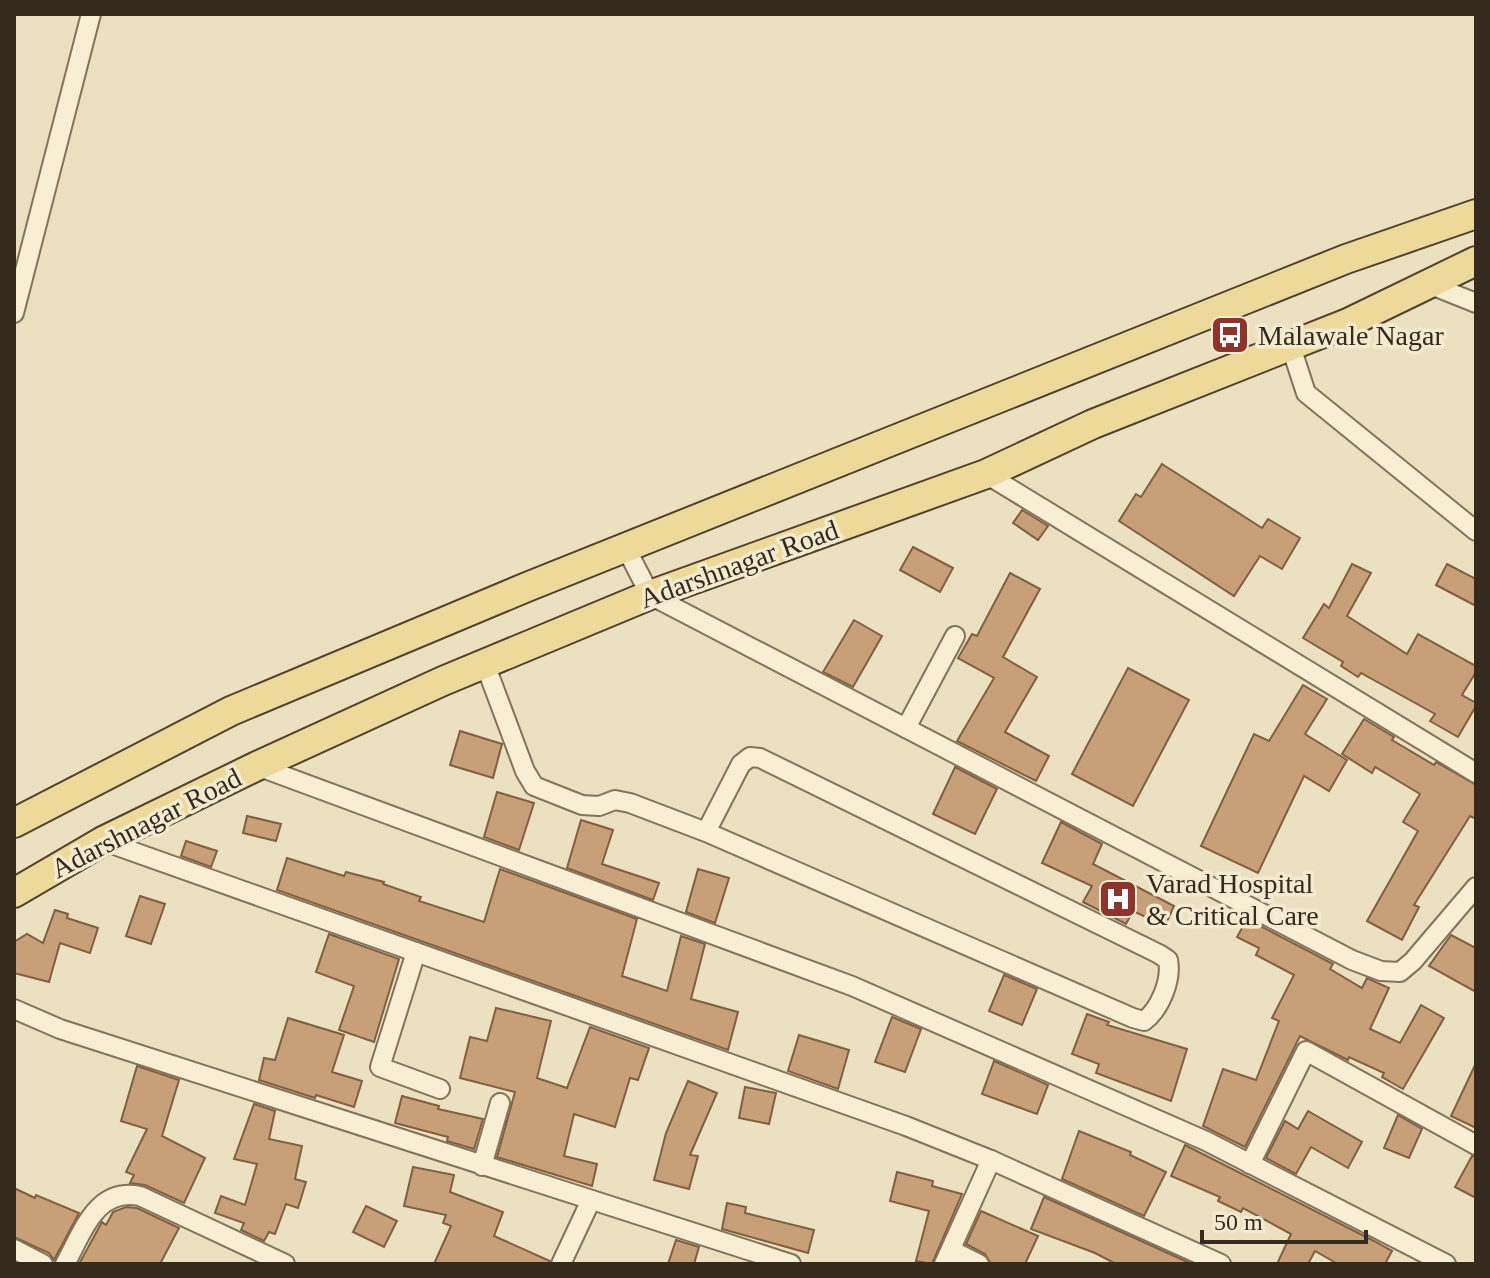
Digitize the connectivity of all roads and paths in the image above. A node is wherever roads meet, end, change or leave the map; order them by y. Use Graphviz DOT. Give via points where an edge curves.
graph roads {
  1 [pos="91,14"];
  2 [pos="1476,214"];
  3 [pos="1476,261"];
  4 [pos="1426,283"];
  5 [pos="1476,303"];
  6 [pos="14,313"];
  7 [pos="1291,347"];
  8 [pos="986,474"];
  9 [pos="1476,531"];
  10 [pos="626,548"];
  11 [pos="650,595"];
  12 [pos="955,636"];
  13 [pos="485,664"];
  14 [pos="906,728"];
  15 [pos="257,766"];
  16 [pos="1476,773"];
  17 [pos="14,823"];
  18 [pos="706,832"];
  19 [pos="103,841"];
  20 [pos="1476,887"];
  21 [pos="15,892"];
  22 [pos="416,952"];
  23 [pos="14,1009"];
  24 [pos="440,1089"];
  25 [pos="500,1103"];
  26 [pos="1476,1145"];
  27 [pos="991,1160"];
  28 [pos="1250,1164"];
  29 [pos="482,1166"];
  30 [pos="591,1200"];
  31 [pos="14,1249"];
  32 [pos="948,1257"];
  33 [pos="43,1264"];
  34 [pos="65,1264"];
  35 [pos="285,1264"];
  36 [pos="561,1264"];
  37 [pos="791,1264"];
  38 [pos="979,1264"];
  39 [pos="1221,1264"];
  40 [pos="1446,1264"];
  1 -- 6 [label="street"];
  2 -- 10 [label="main road, Adarshnagar Road" via="1346,259"];
  3 -- 4 [label="main road, Adarshnagar Road"];
  4 -- 5 [label="street"];
  4 -- 7 [label="main road, Adarshnagar Road"];
  7 -- 8 [label="main road, Adarshnagar Road" via="1093,424"];
  7 -- 9 [label="street" via="1306,393"];
  8 -- 11 [label="main road, Adarshnagar Road"];
  8 -- 16 [label="street"];
  10 -- 11 [label="street"];
  10 -- 17 [label="main road, Adarshnagar Road" via="231,711"];
  11 -- 13 [label="main road, Adarshnagar Road"];
  11 -- 14 [label="street"];
  12 -- 14 [label="street"];
  13 -- 15 [label="main road, Adarshnagar Road"];
  13 -- 18 [label="street" via="534,786 582,805 630,803"];
  14 -- 20 [label="street" via="1381,971 1400,972 1413,961"];
  15 -- 19 [label="main road, Adarshnagar Road"];
  15 -- 28 [label="street" via="852,986"];
  18 -- 18 [label="street" via="741,764 760,758 1159,954 1168,960 1170,972 1155,1013 1144,1021 1133,1018"];
  19 -- 21 [label="main road, Adarshnagar Road"];
  19 -- 22 [label="street"];
  22 -- 24 [label="street" via="380,1067"];
  22 -- 27 [label="street"];
  23 -- 29 [label="street" via="46,1024"];
  25 -- 29 [label="street"];
  26 -- 28 [label="street" via="1306,1051"];
  27 -- 32 [label="street"];
  27 -- 39 [label="street"];
  28 -- 40 [label="street"];
  29 -- 30 [label="street"];
  30 -- 36 [label="street"];
  30 -- 37 [label="street"];
  31 -- 33 [label="street"];
  32 -- 38 [label="street"];
  34 -- 35 [label="street" via="91,1217 112,1196 125,1193"];
}
